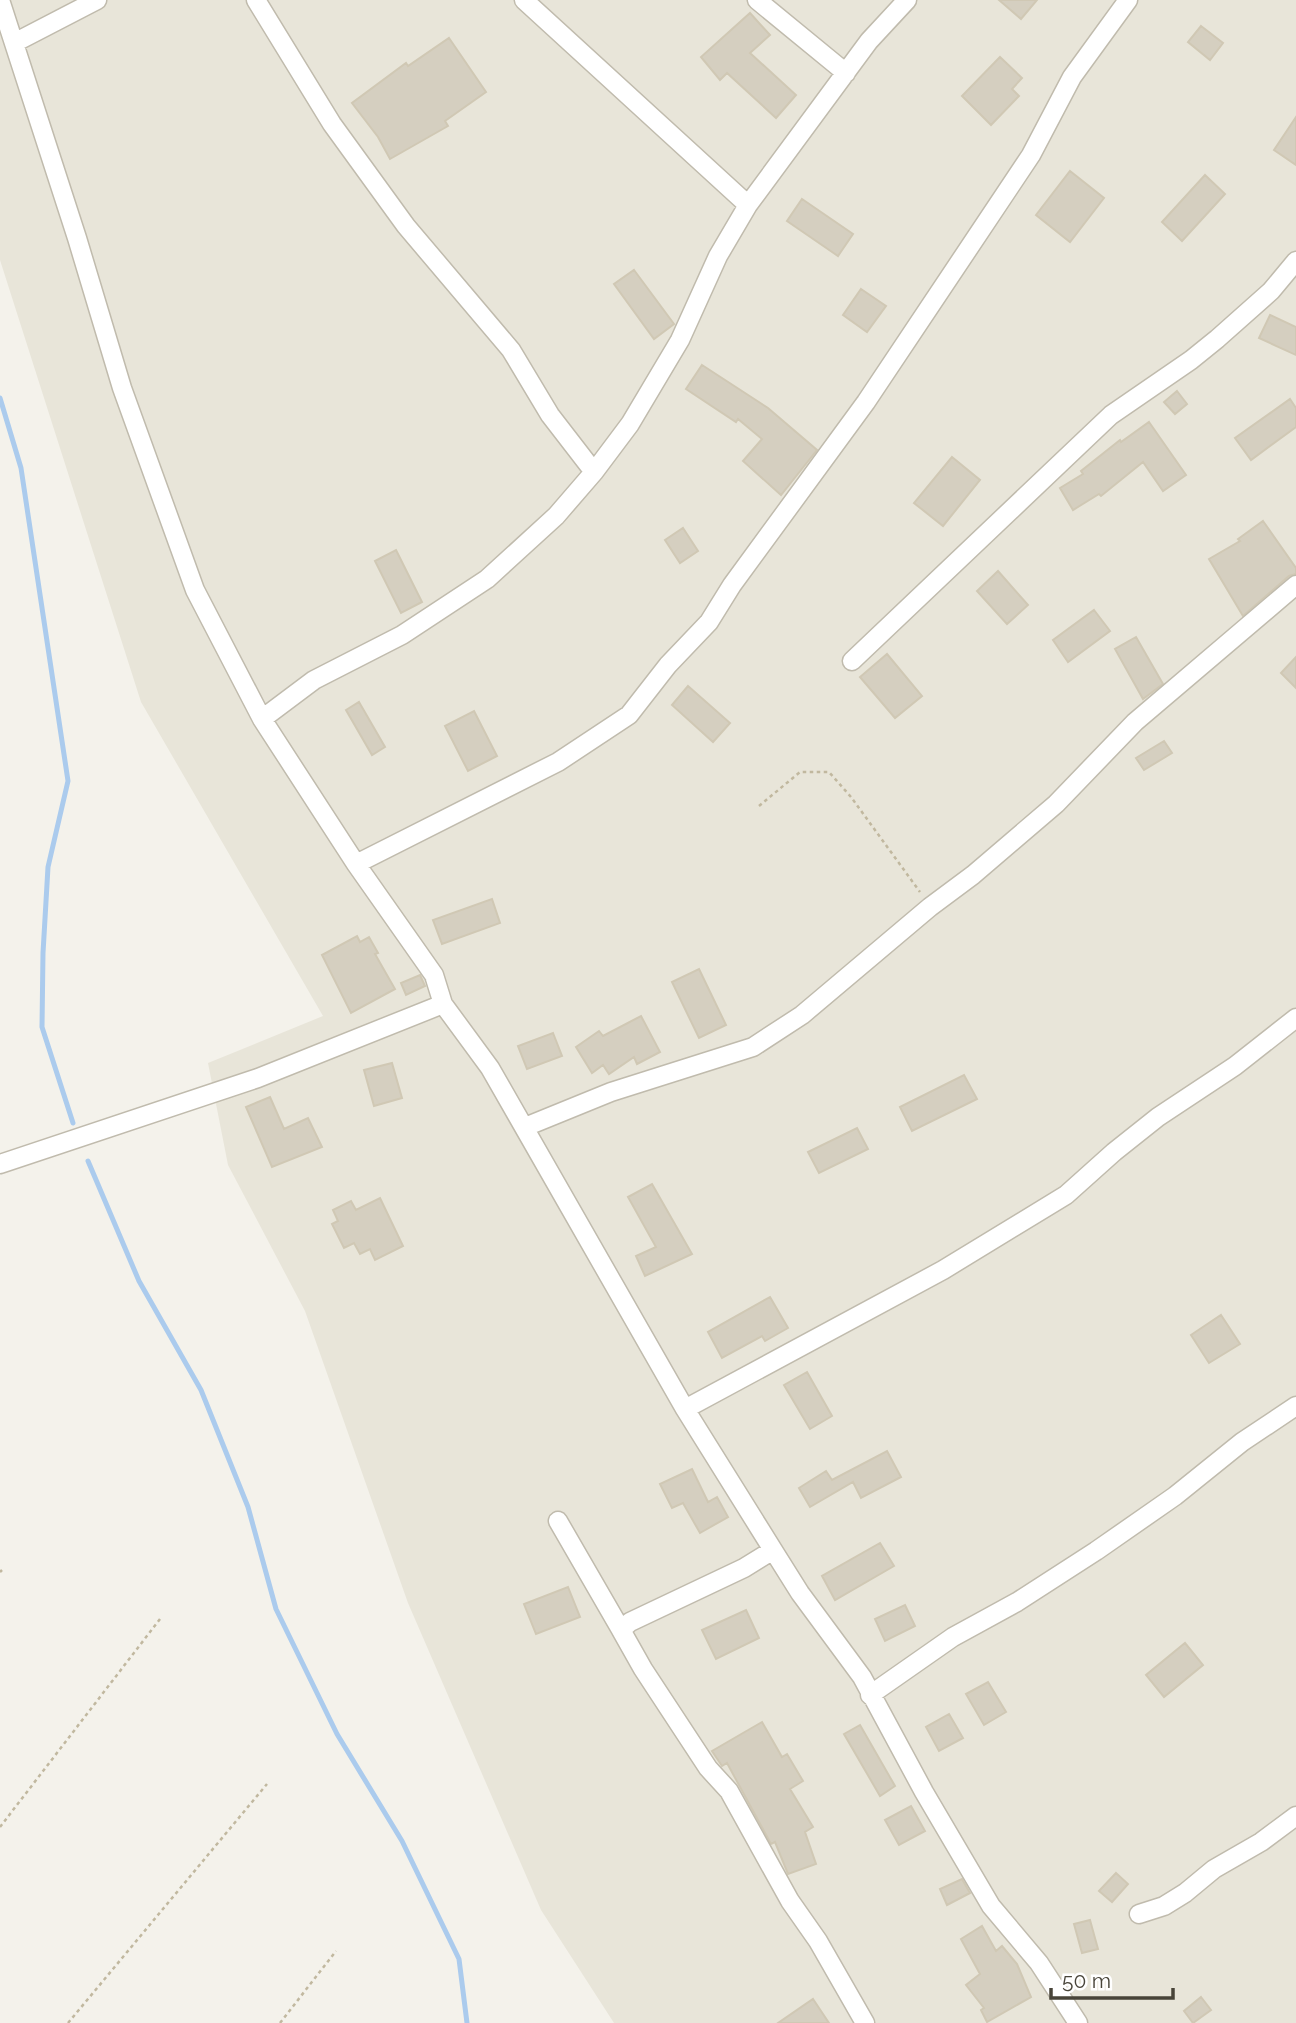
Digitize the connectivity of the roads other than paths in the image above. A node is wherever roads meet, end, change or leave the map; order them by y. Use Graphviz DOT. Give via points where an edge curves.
graph roads {
  1 [pos="0,0"];
  2 [pos="97,0"];
  3 [pos="256,0"];
  4 [pos="524,0"];
  5 [pos="757,0"];
  6 [pos="906,0"];
  7 [pos="1128,0"];
  8 [pos="14,43"];
  9 [pos="846,73"];
  10 [pos="748,205"];
  11 [pos="1296,261"];
  12 [pos="594,472"];
  13 [pos="1296,585"];
  14 [pos="852,661"];
  15 [pos="262,719"];
  16 [pos="356,864"];
  17 [pos="443,1004"];
  18 [pos="1296,1018"];
  19 [pos="525,1127"];
  20 [pos="0,1164"];
  21 [pos="1296,1406"];
  22 [pos="685,1409"];
  23 [pos="558,1521"];
  24 [pos="773,1550"];
  25 [pos="621,1630"];
  26 [pos="870,1695"];
  27 [pos="1296,1816"];
  28 [pos="1139,1914"];
  29 [pos="865,2023"];
  30 [pos="1078,2023"];
  1 -- 8 [label="street"];
  2 -- 8 [label="street"];
  3 -- 12 [label="street" via="339,134 405,226 511,350 550,415"];
  4 -- 10 [label="street"];
  5 -- 9 [label="street"];
  6 -- 9 [label="street"];
  7 -- 16 [label="street" via="1072,77 1031,155 866,402 709,622 668,664 629,715 558,762"];
  8 -- 15 [label="street" via="122,388 195,590"];
  9 -- 10 [label="street"];
  10 -- 12 [label="street" via="718,256 680,340 630,424"];
  11 -- 14 [label="street" via="1271,291 1217,339 1111,415"];
  12 -- 15 [label="street" via="556,516 487,579 402,635 314,680"];
  13 -- 19 [label="street" via="1135,722 1056,804 802,1016 753,1047 611,1092"];
  15 -- 16 [label="street"];
  16 -- 17 [label="street" via="434,975"];
  17 -- 19 [label="street" via="490,1068"];
  17 -- 20 [label="street" via="258,1078"];
  18 -- 22 [label="street" via="1158,1117 1066,1195 943,1270"];
  19 -- 22 [label="street"];
  21 -- 26 [label="street" via="1096,1551 953,1637"];
  22 -- 24 [label="street"];
  23 -- 25 [label="street"];
  24 -- 25 [label="street"];
  24 -- 26 [label="street"];
  25 -- 29 [label="street" via="693,1746 729,1791"];
  26 -- 30 [label="street" via="991,1906 1040,1963"];
  27 -- 28 [label="street" via="1185,1893"];
}
